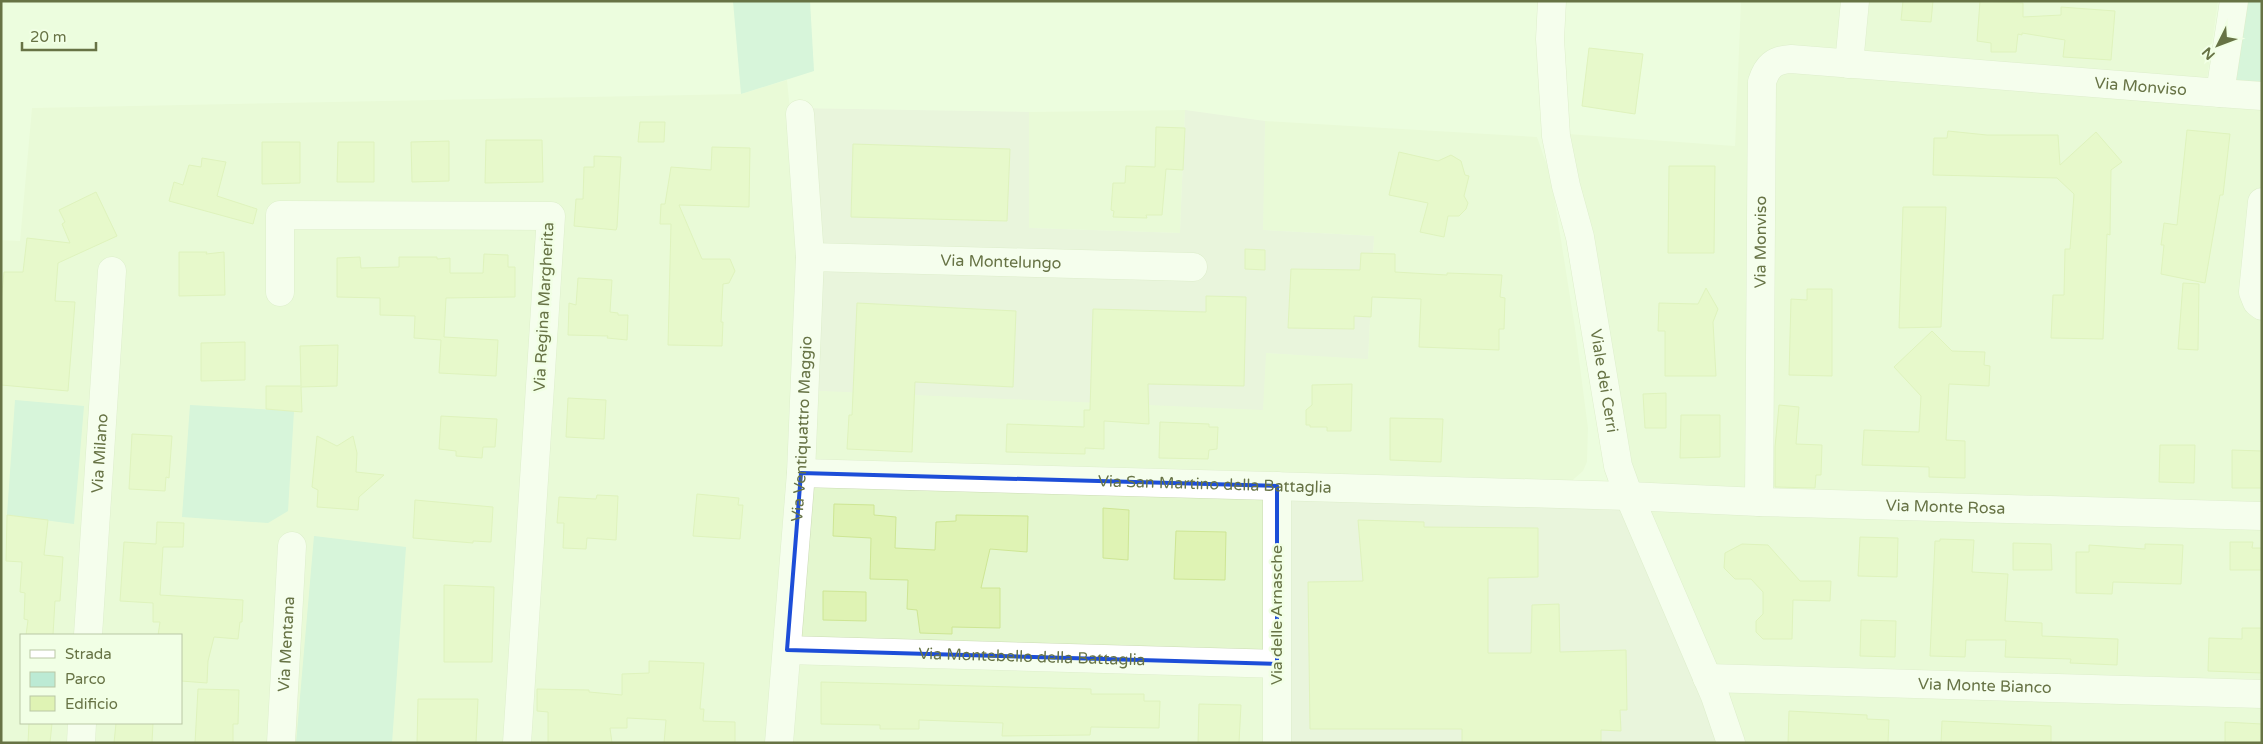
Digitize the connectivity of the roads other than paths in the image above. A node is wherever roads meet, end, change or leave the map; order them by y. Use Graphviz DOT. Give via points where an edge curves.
graph roads {
  1 [pos="1552,1"];
  2 [pos="1854,1"];
  3 [pos="2234,1"];
  4 [pos="1849,64"];
  5 [pos="2220,93"];
  6 [pos="2262,96"];
  7 [pos="800,114"];
  8 [pos="2262,202"];
  9 [pos="810,256"];
  10 [pos="1193,267"];
  11 [pos="112,271"];
  12 [pos="280,292"];
  13 [pos="2262,306"];
  14 [pos="801,473"];
  15 [pos="1277,486"];
  16 [pos="1629,496"];
  17 [pos="1759,502"];
  18 [pos="2262,516"];
  19 [pos="292,546"];
  20 [pos="88,634"];
  21 [pos="786,650"];
  22 [pos="1277,664"];
  23 [pos="1707,678"];
  24 [pos="2262,694"];
  25 [pos="82,724"];
  26 [pos="80,743"];
  27 [pos="281,743"];
  28 [pos="517,743"];
  29 [pos="779,743"];
  30 [pos="1277,743"];
  31 [pos="1731,743"];
  1 -- 16 [label="street, Viale dei Cerri" via="1550,39 1556,136 1580,237 1618,466"];
  2 -- 4 [label="street"];
  3 -- 5 [label="street"];
  4 -- 5 [label="street, Via Monviso"];
  4 -- 17 [label="street, Via Monviso" via="1779,60 1769,66 1762,82"];
  5 -- 6 [label="street, Via Monviso"];
  7 -- 9 [label="street, Via Ventiquattro Maggio"];
  8 -- 13 [label="street" via="2253,292"];
  9 -- 10 [label="street, Via Montelungo"];
  9 -- 14 [label="street, Via Ventiquattro Maggio"];
  11 -- 20 [label="street, Via Milano"];
  12 -- 28 [label="street, Via Regina Margherita" via="280,215 551,216"];
  14 -- 15 [label="street, Via San Martino della Battaglia"];
  14 -- 21 [label="street, Via Ventiquattro Maggio"];
  15 -- 16 [label="street, Via San Martino della Battaglia"];
  15 -- 22 [label="street, Via delle Arnasche"];
  16 -- 17 [label="street, Via Monte Rosa"];
  16 -- 23 [label="street, Viale dei Cerri"];
  17 -- 18 [label="street, Via Monte Rosa"];
  19 -- 27 [label="street, Via Mentana"];
  21 -- 22 [label="street, Via Montebello della Battaglia"];
  21 -- 29 [label="street, Via Ventiquattro Maggio"];
  22 -- 30 [label="street, Via delle Arnasche"];
  23 -- 24 [label="street, Via Monte Bianco"];
  23 -- 31 [label="street, Viale dei Cerri"];
  25 -- 26 [label="street"];
}
